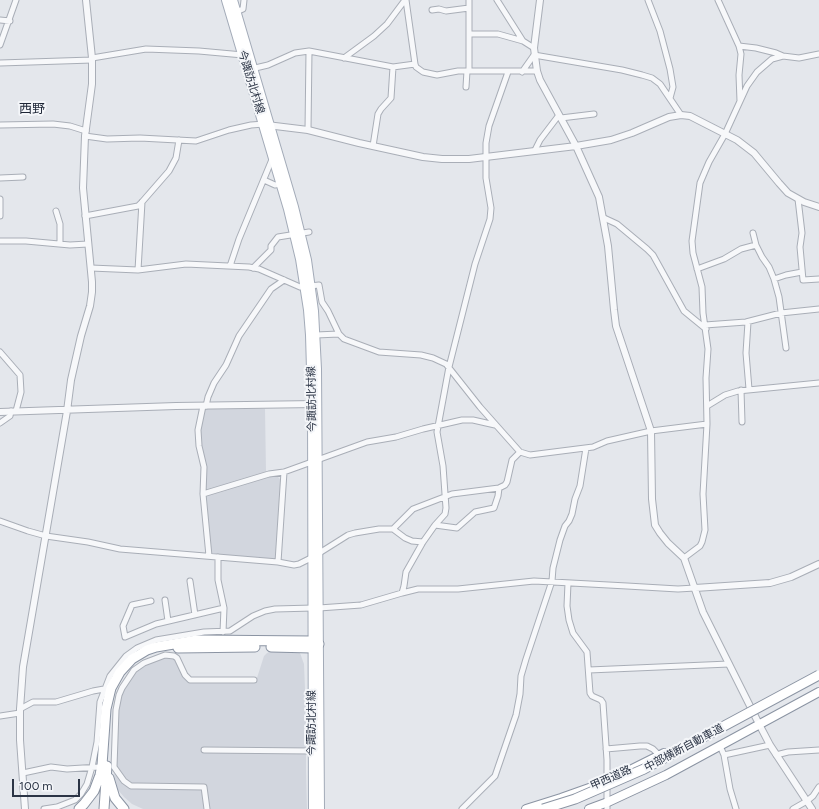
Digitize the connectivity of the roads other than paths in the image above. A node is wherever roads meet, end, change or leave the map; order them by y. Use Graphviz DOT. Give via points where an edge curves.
graph roads {
  1 [pos="16,0"];
  2 [pos="86,0"];
  3 [pos="226,0"];
  4 [pos="233,0"];
  5 [pos="244,0"];
  6 [pos="406,0"];
  7 [pos="469,0"];
  8 [pos="497,0"];
  9 [pos="540,0"];
  10 [pos="648,0"];
  11 [pos="718,0"];
  12 [pos="469,8"];
  13 [pos="432,10"];
  14 [pos="236,12"];
  15 [pos="0,20"];
  16 [pos="10,21"];
  17 [pos="470,34"];
  18 [pos="523,40"];
  19 [pos="0,45"];
  20 [pos="739,46"];
  21 [pos="534,48"];
  22 [pos="309,51"];
  23 [pos="819,54"];
  24 [pos="534,55"];
  25 [pos="243,56"];
  26 [pos="783,56"];
  27 [pos="344,58"];
  28 [pos="92,59"];
  29 [pos="0,64"];
  30 [pos="415,64"];
  31 [pos="394,67"];
  32 [pos="250,69"];
  33 [pos="468,71"];
  34 [pos="537,71"];
  35 [pos="508,72"];
  36 [pos="522,72"];
  37 [pos="466,86"];
  38 [pos="670,98"];
  39 [pos="740,104"];
  40 [pos="594,114"];
  41 [pos="681,115"];
  42 [pos="560,117"];
  43 [pos="0,125"];
  44 [pos="267,125"];
  45 [pos="308,130"];
  46 [pos="85,134"];
  47 [pos="725,134"];
  48 [pos="179,140"];
  49 [pos="373,146"];
  50 [pos="576,146"];
  51 [pos="535,150"];
  52 [pos="273,157"];
  53 [pos="486,157"];
  54 [pos="23,177"];
  55 [pos="0,178"];
  56 [pos="264,180"];
  57 [pos="281,184"];
  58 [pos="0,199"];
  59 [pos="798,199"];
  60 [pos="142,202"];
  61 [pos="819,207"];
  62 [pos="56,211"];
  63 [pos="0,216"];
  64 [pos="85,216"];
  65 [pos="604,218"];
  66 [pos="301,233"];
  67 [pos="753,233"];
  68 [pos="0,241"];
  69 [pos="60,244"];
  70 [pos="88,244"];
  71 [pos="756,245"];
  72 [pos="230,266"];
  73 [pos="91,268"];
  74 [pos="253,268"];
  75 [pos="698,269"];
  76 [pos="138,270"];
  77 [pos="802,272"];
  78 [pos="774,279"];
  79 [pos="284,280"];
  80 [pos="819,280"];
  81 [pos="308,286"];
  82 [pos="819,310"];
  83 [pos="781,313"];
  84 [pos="748,322"];
  85 [pos="705,327"];
  86 [pos="339,334"];
  87 [pos="316,335"];
  88 [pos="786,348"];
  89 [pos="0,352"];
  90 [pos="449,367"];
  91 [pos="819,383"];
  92 [pos="749,389"];
  93 [pos="741,390"];
  94 [pos="315,404"];
  95 [pos="204,406"];
  96 [pos="707,406"];
  97 [pos="13,411"];
  98 [pos="67,411"];
  99 [pos="0,412"];
  100 [pos="742,422"];
  101 [pos="0,423"];
  102 [pos="707,424"];
  103 [pos="438,425"];
  104 [pos="496,425"];
  105 [pos="651,431"];
  106 [pos="586,448"];
  107 [pos="520,452"];
  108 [pos="316,461"];
  109 [pos="284,472"];
  110 [pos="499,488"];
  111 [pos="203,494"];
  112 [pos="446,497"];
  113 [pos="0,521"];
  114 [pos="435,525"];
  115 [pos="393,529"];
  116 [pos="46,536"];
  117 [pos="423,542"];
  118 [pos="316,555"];
  119 [pos="209,556"];
  120 [pos="218,557"];
  121 [pos="684,558"];
  122 [pos="278,562"];
  123 [pos="819,564"];
  124 [pos="552,581"];
  125 [pos="190,582"];
  126 [pos="568,583"];
  127 [pos="695,588"];
  128 [pos="402,592"];
  129 [pos="165,600"];
  130 [pos="151,601"];
  131 [pos="224,608"];
  132 [pos="316,608"];
  133 [pos="195,615"];
  134 [pos="168,621"];
  135 [pos="224,632"];
  136 [pos="315,644"];
  137 [pos="729,664"];
  138 [pos="589,670"];
  139 [pos="819,670"];
  140 [pos="819,675"];
  141 [pos="819,679"];
  142 [pos="254,680"];
  143 [pos="104,689"];
  144 [pos="819,692"];
  145 [pos="751,707"];
  146 [pos="20,711"];
  147 [pos="0,716"];
  148 [pos="759,724"];
  149 [pos="720,746"];
  150 [pos="770,746"];
  151 [pos="606,749"];
  152 [pos="204,750"];
  153 [pos="819,750"];
  154 [pos="312,751"];
  155 [pos="724,755"];
  156 [pos="776,755"];
  157 [pos="660,756"];
  158 [pos="106,766"];
  159 [pos="92,767"];
  160 [pos="23,773"];
  161 [pos="608,781"];
  162 [pos="819,787"];
  163 [pos="807,801"];
  164 [pos="608,806"];
  165 [pos="25,809"];
  166 [pos="44,809"];
  167 [pos="79,809"];
  168 [pos="99,809"];
  169 [pos="104,809"];
  170 [pos="124,809"];
  171 [pos="207,809"];
  172 [pos="313,809"];
  173 [pos="320,809"];
  174 [pos="462,809"];
  175 [pos="526,809"];
  176 [pos="543,809"];
  177 [pos="554,809"];
  178 [pos="589,809"];
  179 [pos="736,809"];
  180 [pos="793,809"];
  181 [pos="812,809"];
  1 -- 16 [label="street"];
  2 -- 28 [label="street"];
  3 -- 25 [label="main road, 今諏訪北村線"];
  4 -- 14 [label="main road, 今諏訪北村線"];
  5 -- 14 [label="street" via="243,9"];
  6 -- 27 [label="street" via="374,36"];
  6 -- 30 [label="street"];
  7 -- 12 [label="street"];
  8 -- 18 [label="street"];
  9 -- 21 [label="street"];
  10 -- 38 [label="street" via="660,31 670,69 673,87"];
  11 -- 20 [label="street"];
  12 -- 13 [label="street"];
  12 -- 17 [label="street"];
  14 -- 32 [label="main road, 今諏訪北村線"];
  15 -- 16 [label="street"];
  16 -- 19 [label="street"];
  17 -- 18 [label="street" via="498,34"];
  17 -- 33 [label="street"];
  18 -- 21 [label="street"];
  20 -- 26 [label="street" via="776,52"];
  20 -- 39 [label="street"];
  21 -- 24 [label="street"];
  22 -- 27 [label="street"];
  22 -- 32 [label="street" via="295,53 268,65"];
  22 -- 45 [label="street"];
  23 -- 26 [label="street" via="799,58"];
  24 -- 34 [label="street"];
  24 -- 36 [label="street"];
  24 -- 38 [label="street" via="622,70 652,78"];
  25 -- 28 [label="street" via="200,51 146,50"];
  25 -- 32 [label="main road, 今諏訪北村線"];
  26 -- 39 [label="street" via="772,59 757,72 747,86"];
  27 -- 31 [label="street"];
  28 -- 29 [label="street"];
  28 -- 46 [label="street" via="92,84"];
  30 -- 31 [label="street"];
  30 -- 33 [label="street" via="423,72 437,75"];
  31 -- 49 [label="street" via="391,98 378,114"];
  32 -- 44 [label="main road, 今諏訪北村線"];
  33 -- 35 [label="street"];
  33 -- 37 [label="street"];
  34 -- 36 [label="street"];
  34 -- 42 [label="street"];
  35 -- 36 [label="street"];
  35 -- 53 [label="street" via="489,126"];
  38 -- 41 [label="street"];
  39 -- 47 [label="street"];
  40 -- 42 [label="street"];
  41 -- 47 [label="street" via="699,119"];
  41 -- 50 [label="street" via="669,116 621,137"];
  42 -- 50 [label="street"];
  42 -- 51 [label="street" via="540,140"];
  43 -- 46 [label="street" via="52,124 70,126"];
  44 -- 45 [label="street"];
  44 -- 48 [label="street" via="251,124 196,141"];
  44 -- 52 [label="main road, 今諏訪北村線"];
  44 -- 66 [label="main road, 今諏訪北村線"];
  45 -- 49 [label="street"];
  46 -- 48 [label="street" via="107,139"];
  46 -- 64 [label="street"];
  47 -- 59 [label="street" via="754,153 788,193"];
  47 -- 75 [label="street" via="700,183 692,241"];
  48 -- 60 [label="street" via="176,158 169,170"];
  49 -- 53 [label="street" via="442,159"];
  50 -- 51 [label="street"];
  50 -- 65 [label="street" via="599,197"];
  51 -- 53 [label="street"];
  52 -- 56 [label="street"];
  52 -- 57 [label="main road, 今諏訪北村線"];
  53 -- 90 [label="street" via="490,219 475,264"];
  54 -- 55 [label="street"];
  56 -- 57 [label="street" via="275,185"];
  56 -- 72 [label="street"];
  57 -- 66 [label="main road, 今諏訪北村線"];
  58 -- 63 [label="street"];
  59 -- 61 [label="street"];
  59 -- 77 [label="street" via="802,233"];
  60 -- 64 [label="street" via="138,206"];
  60 -- 76 [label="street"];
  62 -- 69 [label="street" via="60,224"];
  64 -- 70 [label="street"];
  65 -- 85 [label="street" via="617,224 653,255 684,311"];
  65 -- 105 [label="street" via="616,326"];
  66 -- 74 [label="street" via="278,237 271,250"];
  66 -- 81 [label="main road, 今諏訪北村線"];
  67 -- 71 [label="street"];
  68 -- 69 [label="street"];
  69 -- 70 [label="street"];
  70 -- 73 [label="street"];
  71 -- 75 [label="street" via="741,249"];
  71 -- 78 [label="street"];
  72 -- 74 [label="street"];
  72 -- 76 [label="street" via="186,264"];
  73 -- 76 [label="street"];
  73 -- 98 [label="street" via="91,301 76,358"];
  74 -- 79 [label="street"];
  75 -- 85 [label="street"];
  77 -- 78 [label="street"];
  77 -- 80 [label="street" via="803,280"];
  78 -- 83 [label="street"];
  79 -- 81 [label="street" via="300,287"];
  79 -- 95 [label="street" via="271,289 239,336"];
  81 -- 86 [label="street" via="319,285 322,302"];
  81 -- 87 [label="main road, 今諏訪北村線"];
  81 -- 94 [label="main road, 今諏訪北村線"];
  82 -- 83 [label="street"];
  83 -- 84 [label="street"];
  83 -- 88 [label="street"];
  84 -- 85 [label="street"];
  84 -- 92 [label="street" via="746,353"];
  85 -- 96 [label="street" via="708,349"];
  86 -- 87 [label="street"];
  86 -- 90 [label="street" via="344,339 379,352 421,355"];
  87 -- 94 [label="main road, 今諏訪北村線"];
  89 -- 97 [label="street" via="20,375 22,392"];
  90 -- 103 [label="street"];
  90 -- 104 [label="street"];
  91 -- 92 [label="street"];
  92 -- 93 [label="street"];
  93 -- 96 [label="street" via="724,395"];
  93 -- 100 [label="street"];
  94 -- 95 [label="street"];
  94 -- 108 [label="main road, 今諏訪北村線"];
  95 -- 98 [label="street"];
  95 -- 111 [label="street" via="198,430 204,467"];
  96 -- 102 [label="street"];
  97 -- 98 [label="street"];
  97 -- 99 [label="street"];
  97 -- 101 [label="street"];
  98 -- 116 [label="street"];
  102 -- 105 [label="street"];
  102 -- 121 [label="street" via="703,494 704,536 700,546"];
  103 -- 104 [label="street" via="473,420"];
  103 -- 108 [label="street" via="367,442"];
  103 -- 112 [label="street"];
  104 -- 107 [label="street"];
  105 -- 106 [label="street"];
  105 -- 121 [label="street" via="654,519 660,533"];
  106 -- 107 [label="street" via="538,455"];
  106 -- 124 [label="street" via="580,486 572,514 560,540"];
  107 -- 110 [label="street" via="512,460 507,482"];
  108 -- 109 [label="street"];
  108 -- 118 [label="main road, 今諏訪北村線"];
  109 -- 111 [label="street" via="269,474"];
  109 -- 122 [label="street"];
  110 -- 112 [label="street"];
  110 -- 114 [label="street" via="494,508 475,512 457,528"];
  111 -- 119 [label="street"];
  112 -- 114 [label="street" via="445,514"];
  112 -- 115 [label="street" via="413,508"];
  113 -- 116 [label="street"];
  114 -- 117 [label="street"];
  115 -- 117 [label="street" via="405,538"];
  115 -- 118 [label="street" via="348,535"];
  116 -- 119 [label="street" via="120,549"];
  116 -- 146 [label="street" via="23,667"];
  117 -- 128 [label="street" via="406,572"];
  118 -- 122 [label="street" via="294,566"];
  118 -- 132 [label="main road, 今諏訪北村線"];
  119 -- 120 [label="street"];
  120 -- 122 [label="street"];
  120 -- 131 [label="street" via="218,580"];
  121 -- 127 [label="street"];
  123 -- 127 [label="street" via="770,583"];
  124 -- 126 [label="street"];
  124 -- 128 [label="street" via="520,581 458,589 418,589"];
  124 -- 174 [label="street" via="526,659 516,715 495,776"];
  125 -- 133 [label="street"];
  126 -- 127 [label="street"];
  126 -- 138 [label="street" via="567,606 571,628 586,652"];
  127 -- 137 [label="street" via="703,612"];
  128 -- 132 [label="street" via="361,605"];
  129 -- 134 [label="street"];
  130 -- 134 [label="street" via="132,605 123,626 124,637"];
  131 -- 133 [label="street"];
  131 -- 135 [label="street"];
  132 -- 135 [label="street" via="265,611"];
  132 -- 136 [label="main road, 今諏訪北村線"];
  133 -- 134 [label="street"];
  135 -- 143 [label="street" via="204,632 147,643 126,656 110,676"];
  136 -- 154 [label="main road, 今諏訪北村線"];
  136 -- 158 [label="highway" via="164,649 149,654 129,669 115,690 110,710"];
  136 -- 173 [label="main road, 今諏訪北村線"];
  137 -- 138 [label="street"];
  137 -- 145 [label="street"];
  138 -- 151 [label="street" via="590,693 603,703"];
  139 -- 145 [label="main road, 甲西道路"];
  140 -- 176 [label="highway, 中部横断自動車道, bridge" via="644,769 575,799"];
  141 -- 177 [label="highway, 中部横断自動車道, bridge" via="646,772"];
  142 -- 158 [label="street" via="190,680 177,658 169,655 144,663 134,670 122,688 117,702"];
  143 -- 146 [label="street" via="56,702 33,702"];
  143 -- 159 [label="street"];
  144 -- 148 [label="main road, 甲西道路"];
  145 -- 148 [label="street"];
  145 -- 157 [label="main road, 甲西道路"];
  146 -- 147 [label="street"];
  146 -- 160 [label="street"];
  148 -- 149 [label="main road, 甲西道路"];
  148 -- 150 [label="street"];
  149 -- 155 [label="street"];
  149 -- 164 [label="main road, 甲西道路"];
  150 -- 155 [label="street"];
  150 -- 156 [label="street"];
  151 -- 157 [label="street" via="647,746"];
  151 -- 161 [label="street"];
  152 -- 154 [label="street"];
  153 -- 156 [label="street"];
  154 -- 172 [label="main road, 今諏訪北村線"];
  155 -- 179 [label="street"];
  156 -- 163 [label="street"];
  157 -- 161 [label="main road, 甲西道路"];
  158 -- 159 [label="street"];
  158 -- 167 [label="highway" via="94,791"];
  158 -- 168 [label="highway"];
  158 -- 169 [label="highway"];
  158 -- 170 [label="highway" via="115,798"];
  158 -- 171 [label="street" via="131,786 204,787"];
  159 -- 160 [label="street" via="51,768"];
  159 -- 166 [label="street" via="87,784 75,800"];
  160 -- 165 [label="street"];
  161 -- 164 [label="street"];
  161 -- 175 [label="main road, 甲西道路"];
  162 -- 163 [label="street"];
  163 -- 180 [label="street"];
  163 -- 181 [label="street"];
  164 -- 178 [label="main road, 甲西道路"];
}
